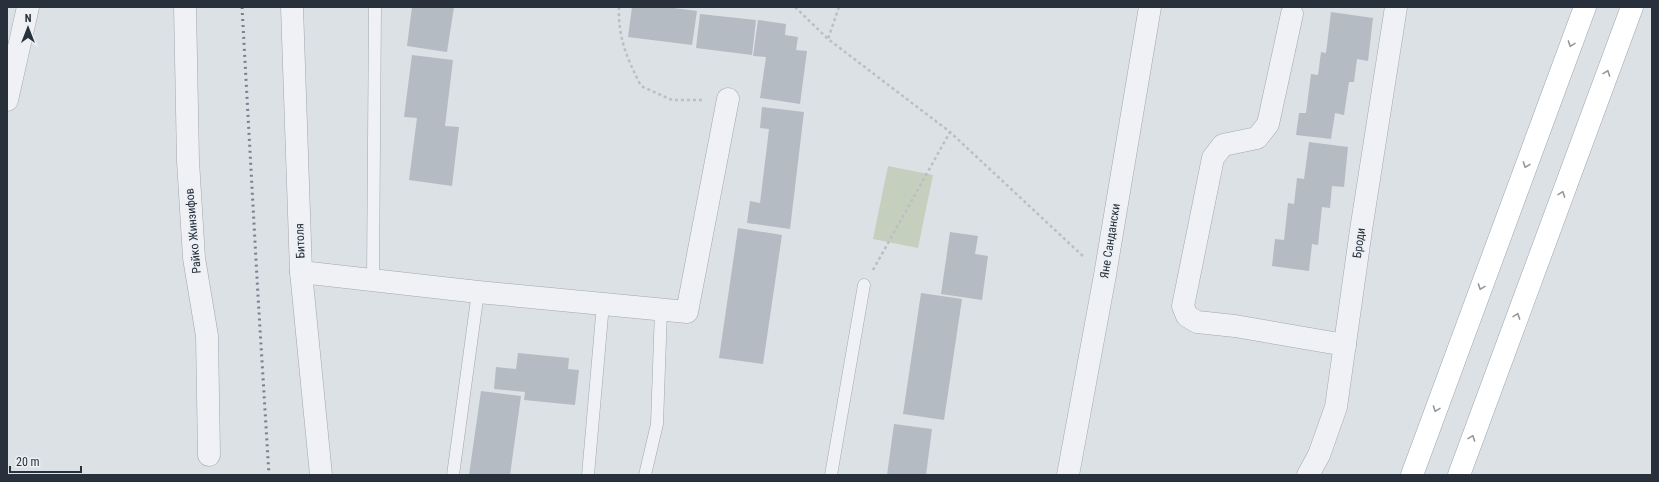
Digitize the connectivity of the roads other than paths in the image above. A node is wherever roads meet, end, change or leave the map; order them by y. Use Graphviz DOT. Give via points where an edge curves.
graph roads {
  1 [pos="28,7"];
  2 [pos="185,7"];
  3 [pos="292,7"];
  4 [pos="375,7"];
  5 [pos="1150,7"];
  6 [pos="1396,7"];
  7 [pos="1585,7"];
  8 [pos="1632,7"];
  9 [pos="1292,14"];
  10 [pos="728,99"];
  11 [pos="7,100"];
  12 [pos="302,272"];
  13 [pos="373,279"];
  14 [pos="864,284"];
  15 [pos="478,292"];
  16 [pos="603,304"];
  17 [pos="661,310"];
  18 [pos="1345,345"];
  19 [pos="209,455"];
  20 [pos="321,475"];
  21 [pos="453,475"];
  22 [pos="588,475"];
  23 [pos="645,475"];
  24 [pos="831,475"];
  25 [pos="1068,475"];
  26 [pos="1308,475"];
  27 [pos="1412,475"];
  28 [pos="1459,475"];
  1 -- 11 [label="street"];
  2 -- 19 [label="street, Райко Жинзифов" via="188,161 194,258 206,336"];
  3 -- 12 [label="street, Битоля"];
  4 -- 13 [label="lane"];
  5 -- 25 [label="street, Яне Сандански" via="1105,276"];
  6 -- 18 [label="street, Броди"];
  7 -- 27 [label="main road, one-way"];
  28 -- 8 [label="main road, one-way"];
  9 -- 18 [label="street" via="1268,124 1257,138 1223,145 1213,158 1183,306 1187,316 1197,322"];
  10 -- 17 [label="street" via="687,312"];
  12 -- 13 [label="street"];
  12 -- 20 [label="street, Битоля"];
  13 -- 15 [label="street"];
  14 -- 24 [label="lane"];
  15 -- 16 [label="street"];
  15 -- 21 [label="lane"];
  16 -- 17 [label="street"];
  16 -- 22 [label="lane"];
  17 -- 23 [label="lane" via="657,424"];
  18 -- 26 [label="street, Броди" via="1336,408 1319,455"];
}
